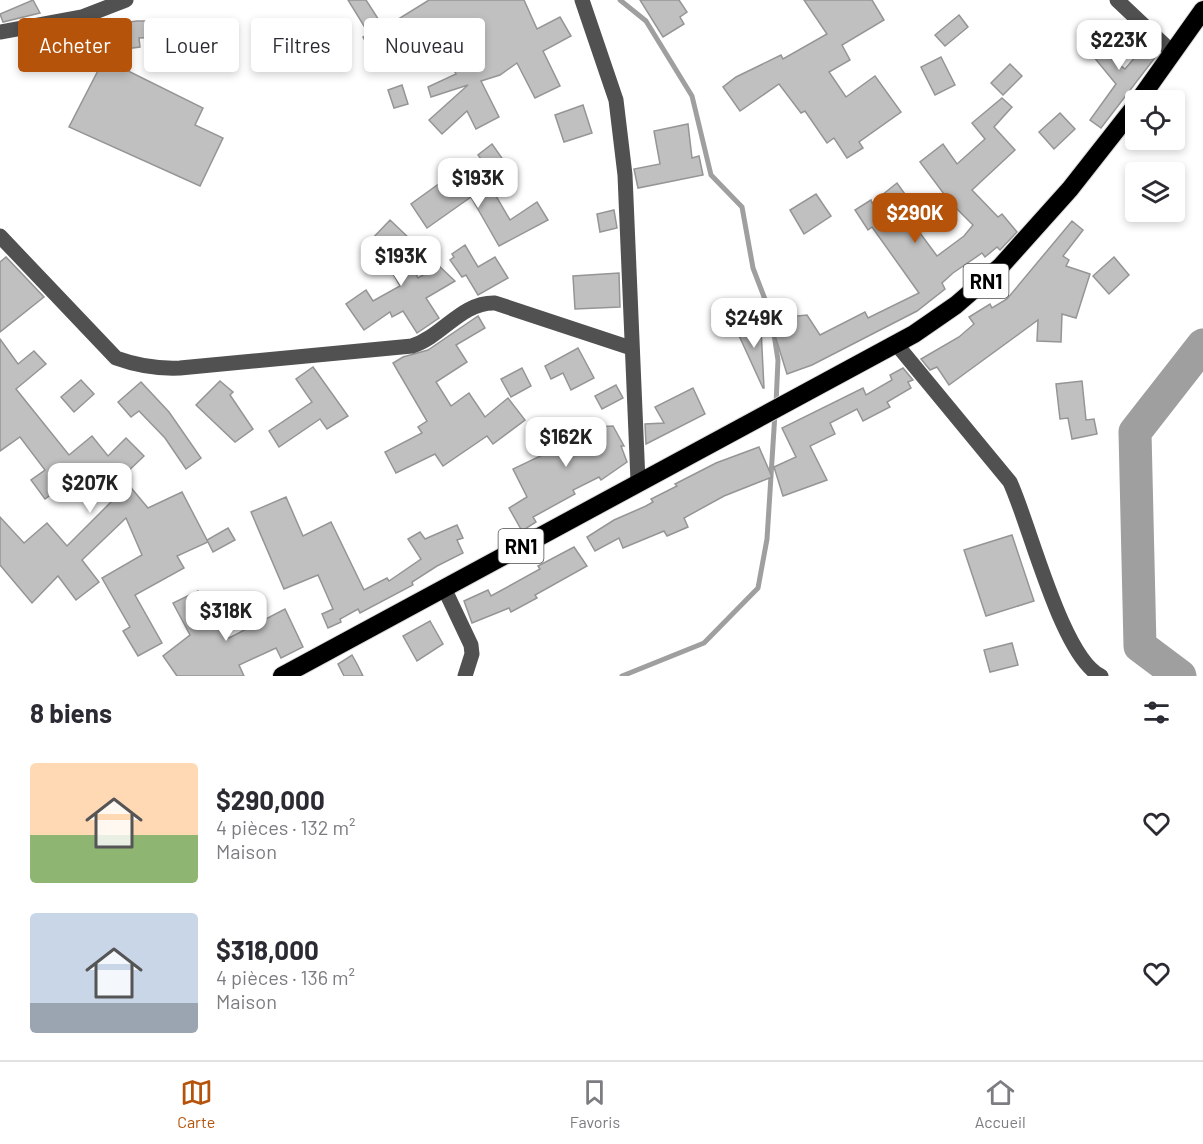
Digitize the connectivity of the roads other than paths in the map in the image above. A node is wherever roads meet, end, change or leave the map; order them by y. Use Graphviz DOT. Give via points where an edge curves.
graph roads {
  1 [pos="126,0"];
  2 [pos="582,0"];
  3 [pos="1117,0"];
  4 [pos="1203,10"];
  5 [pos="0,32"];
  6 [pos="1173,53"];
  7 [pos="1146,90"];
  8 [pos="1125,119"];
  9 [pos="0,236"];
  10 [pos="897,345"];
  11 [pos="631,348"];
  12 [pos="638,481"];
  13 [pos="444,588"];
  14 [pos="282,676"];
  15 [pos="465,676"];
  16 [pos="1101,676"];
  1 -- 5 [label="street" via="82,16"];
  2 -- 11 [label="street" via="616,100 625,175"];
  3 -- 6 [label="street"];
  4 -- 6 [label="highway"];
  6 -- 7 [label="highway"];
  8 -- 10 [label="highway, RN1" via="1070,189 984,283"];
  9 -- 11 [label="street" via="116,358 135,365 180,368 412,346 432,338 481,302 495,303"];
  10 -- 12 [label="highway, RN1"];
  10 -- 16 [label="street" via="1010,482 1057,610 1079,656"];
  11 -- 12 [label="street"];
  12 -- 13 [label="highway, RN1"];
  13 -- 14 [label="highway, RN1"];
  13 -- 15 [label="street" via="471,645"];
}
